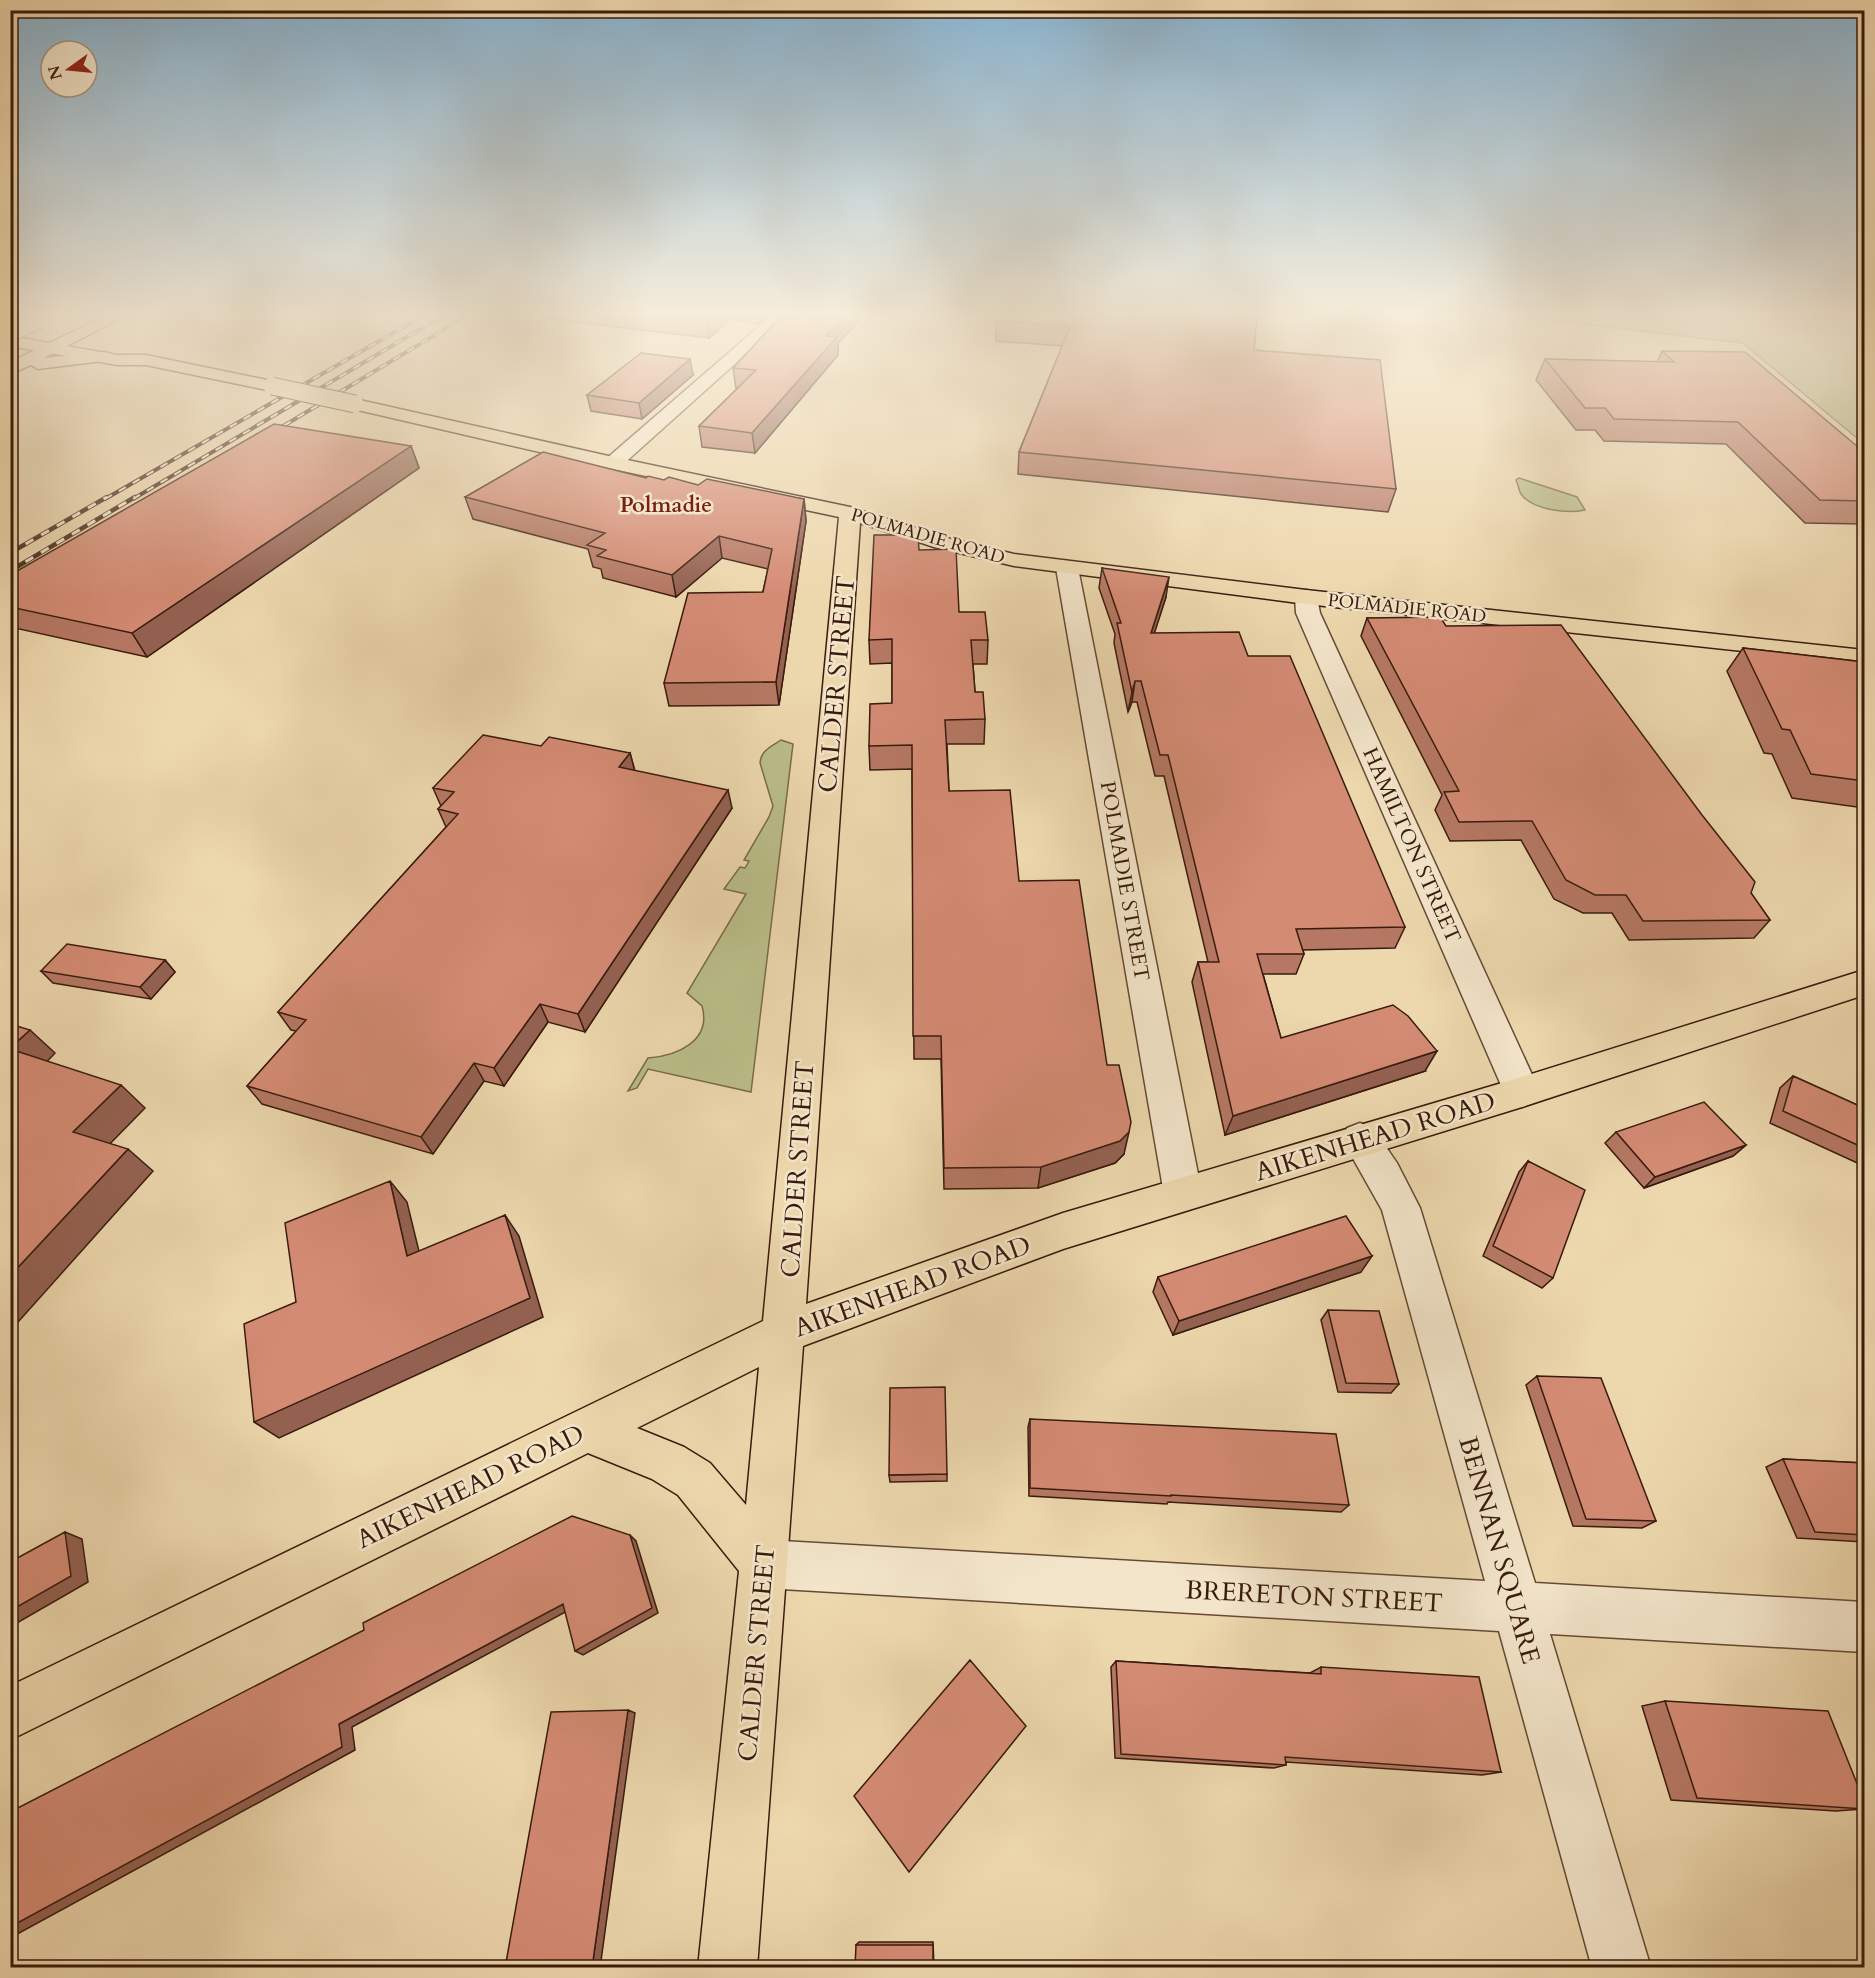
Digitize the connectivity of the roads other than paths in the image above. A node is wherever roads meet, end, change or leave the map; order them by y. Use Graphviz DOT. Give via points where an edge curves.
graph roads {
  1 [pos="383,410"];
  2 [pos="673,410"];
  3 [pos="613,463"];
  4 [pos="850,513"];
  5 [pos="1067,568"];
  6 [pos="1306,597"];
  7 [pos="1864,657"];
  8 [pos="1864,983"];
  9 [pos="1522,1092"];
  10 [pos="1360,1139"];
  11 [pos="1183,1194"];
  12 [pos="783,1333"];
  13 [pos="585,1429"];
  14 [pos="764,1564"];
  15 [pos="1516,1608"];
  16 [pos="1864,1627"];
  17 [pos="10,1714"];
  18 [pos="727,1968"];
  19 [pos="1622,1968"];
  1 -- 3 [label="main road, POLMADIE ROAD, bridge"];
  2 -- 3 [label="street"];
  3 -- 4 [label="main road, POLMADIE ROAD"];
  4 -- 5 [label="main road, POLMADIE ROAD" via="977,553"];
  4 -- 12 [label="main road, CALDER STREET"];
  5 -- 6 [label="main road, POLMADIE ROAD"];
  5 -- 11 [label="street, POLMADIE STREET"];
  6 -- 7 [label="main road, POLMADIE ROAD"];
  6 -- 9 [label="street, HAMILTON STREET" via="1308,613"];
  8 -- 9 [label="main road, AIKENHEAD ROAD"];
  9 -- 10 [label="main road, AIKENHEAD ROAD"];
  10 -- 11 [label="main road, AIKENHEAD ROAD"];
  10 -- 15 [label="street, BENNAN SQUARE" via="1401,1208"];
  11 -- 12 [label="main road, AIKENHEAD ROAD" via="1063,1231"];
  12 -- 13 [label="main road, AIKENHEAD ROAD"];
  12 -- 14 [label="main road, CALDER STREET"];
  13 -- 14 [label="main road" via="668,1463 694,1479"];
  13 -- 17 [label="main road, AIKENHEAD ROAD"];
  14 -- 15 [label="street, BRERETON STREET"];
  14 -- 18 [label="main road, CALDER STREET"];
  15 -- 16 [label="street, BRERETON STREET"];
  15 -- 19 [label="street, BENNAN SQUARE"];
}
